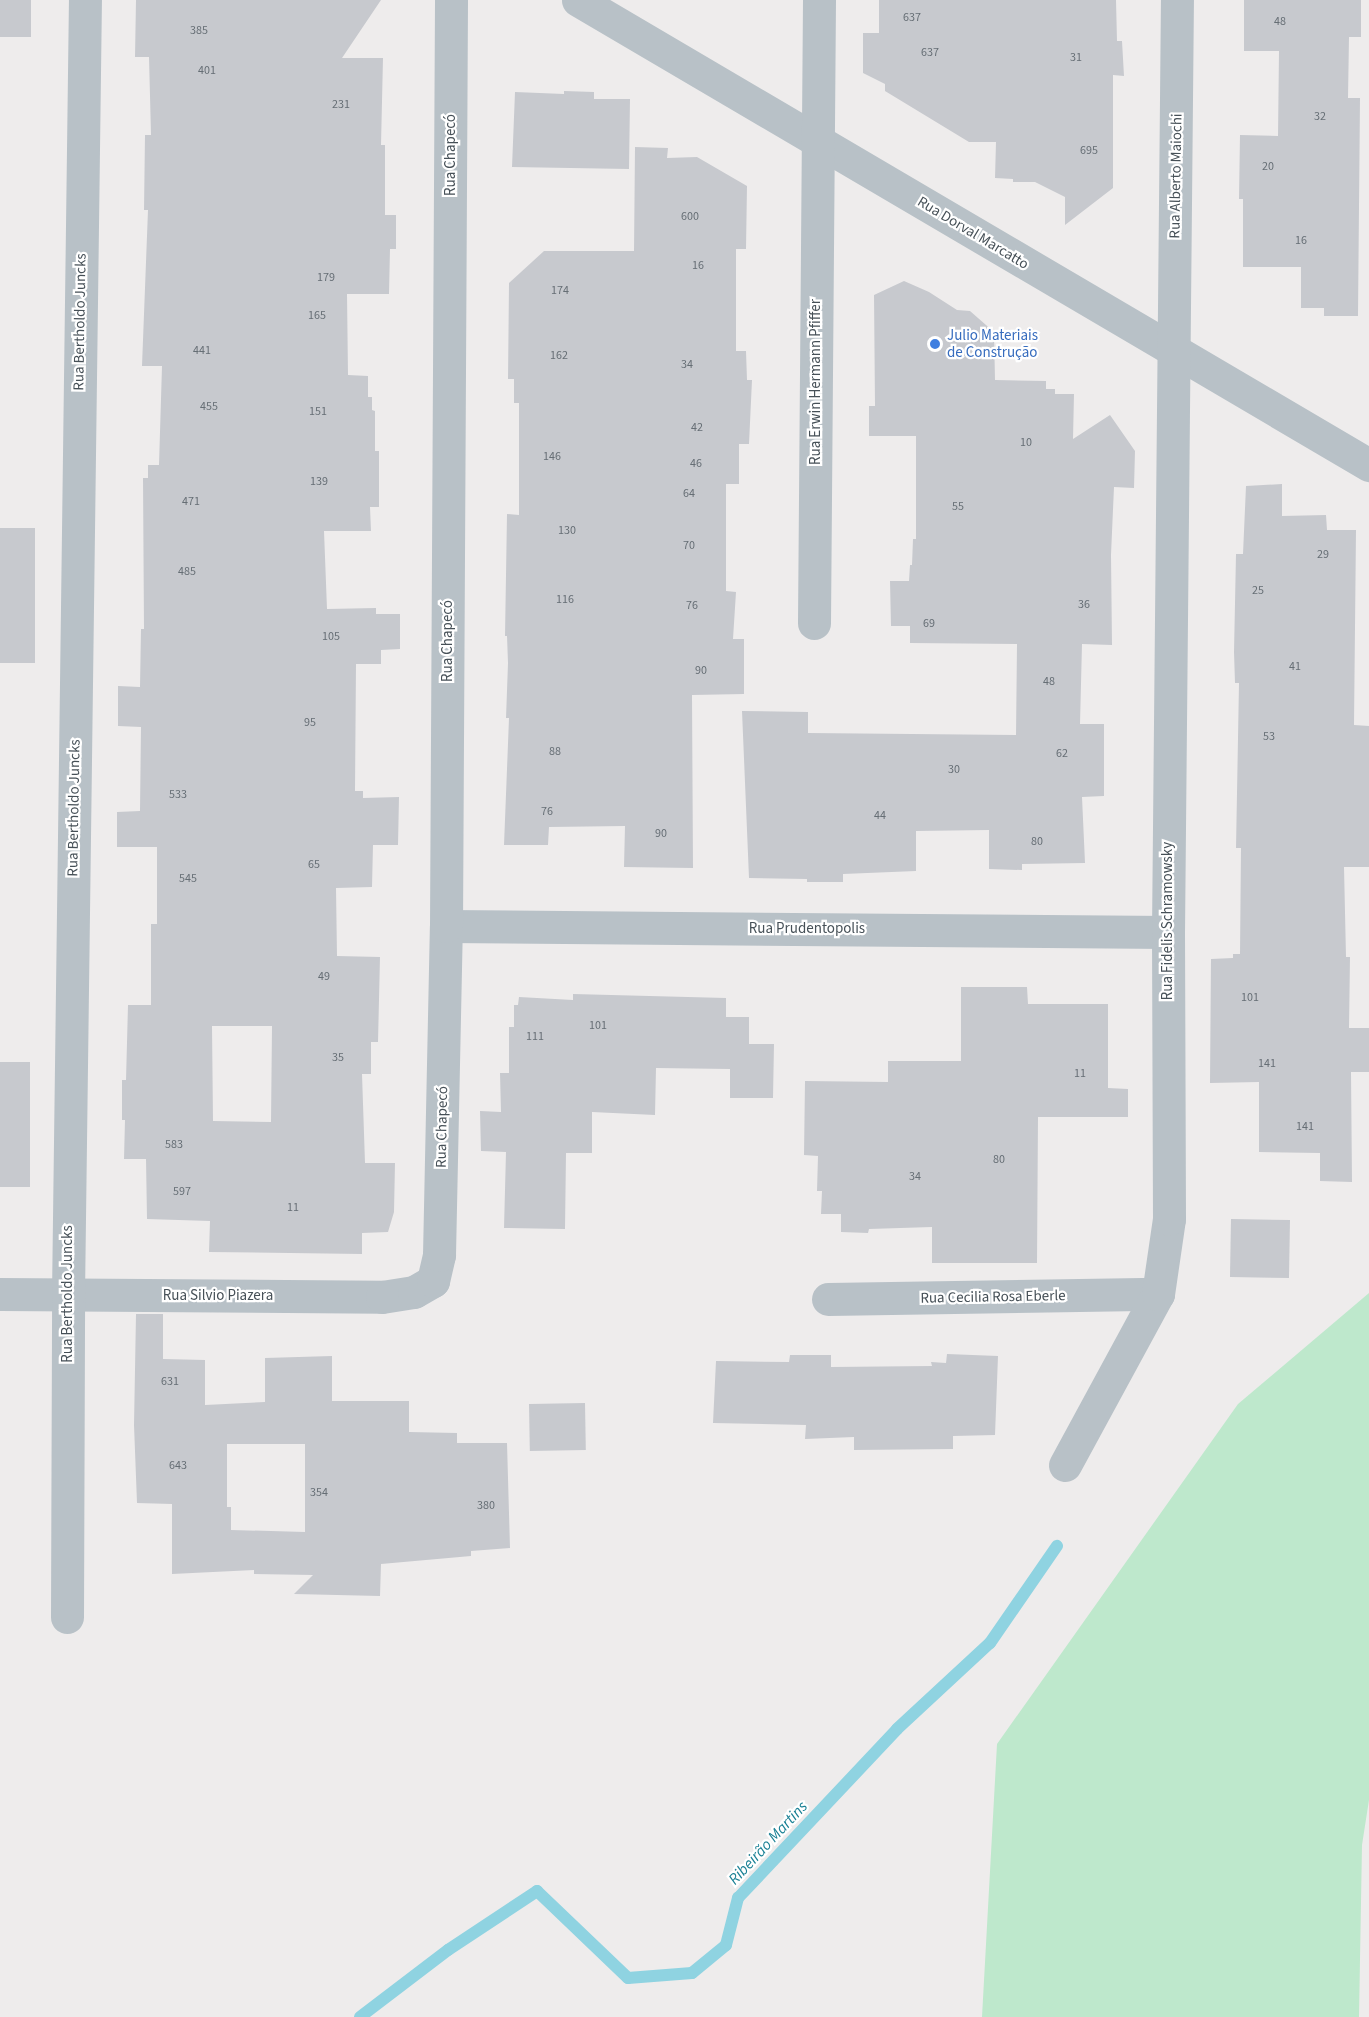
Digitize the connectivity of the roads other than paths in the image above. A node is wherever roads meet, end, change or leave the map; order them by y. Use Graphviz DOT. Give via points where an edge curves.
graph roads {
  1 [pos="84,0"];
  2 [pos="452,0"];
  3 [pos="578,0"];
  4 [pos="819,0"];
  5 [pos="1177,0"];
  6 [pos="818,141"];
  7 [pos="1174,352"];
  8 [pos="1369,465"];
  9 [pos="814,623"];
  10 [pos="446,926"];
  11 [pos="1168,932"];
  12 [pos="433,1281"];
  13 [pos="0,1294"];
  14 [pos="1158,1294"];
  15 [pos="68,1295"];
  16 [pos="828,1299"];
  17 [pos="1065,1465"];
  18 [pos="67,1617"];
  1 -- 15 [label="street, Rua Bertholdo Juncks"];
  2 -- 10 [label="street, Rua Chapecó"];
  3 -- 6 [label="street, Rua Dorval Marcatto"];
  4 -- 6 [label="street, Rua Erwin Hermann Pfiffer"];
  5 -- 7 [label="street, Rua Alberto Maiochi"];
  6 -- 7 [label="street, Rua Dorval Marcatto"];
  6 -- 9 [label="street, Rua Erwin Hermann Pfiffer"];
  7 -- 8 [label="street, Rua Dorval Marcatto"];
  7 -- 11 [label="street, Rua Fidelis Schramowsky"];
  10 -- 11 [label="street, Rua Prudentopolis"];
  10 -- 12 [label="street, Rua Chapecó" via="440,1255"];
  11 -- 14 [label="street, Rua Fidelis Schramowsky" via="1169,1219"];
  12 -- 15 [label="street, Rua Silvio Piazera" via="414,1292 382,1297"];
  13 -- 15 [label="street, Rua Silvio Piazera"];
  14 -- 16 [label="street, Rua Cecilia Rosa Eberle"];
  14 -- 17 [label="street, Rua Fidelis Schramowsky"];
  15 -- 18 [label="street, Rua Bertholdo Juncks"];
}
